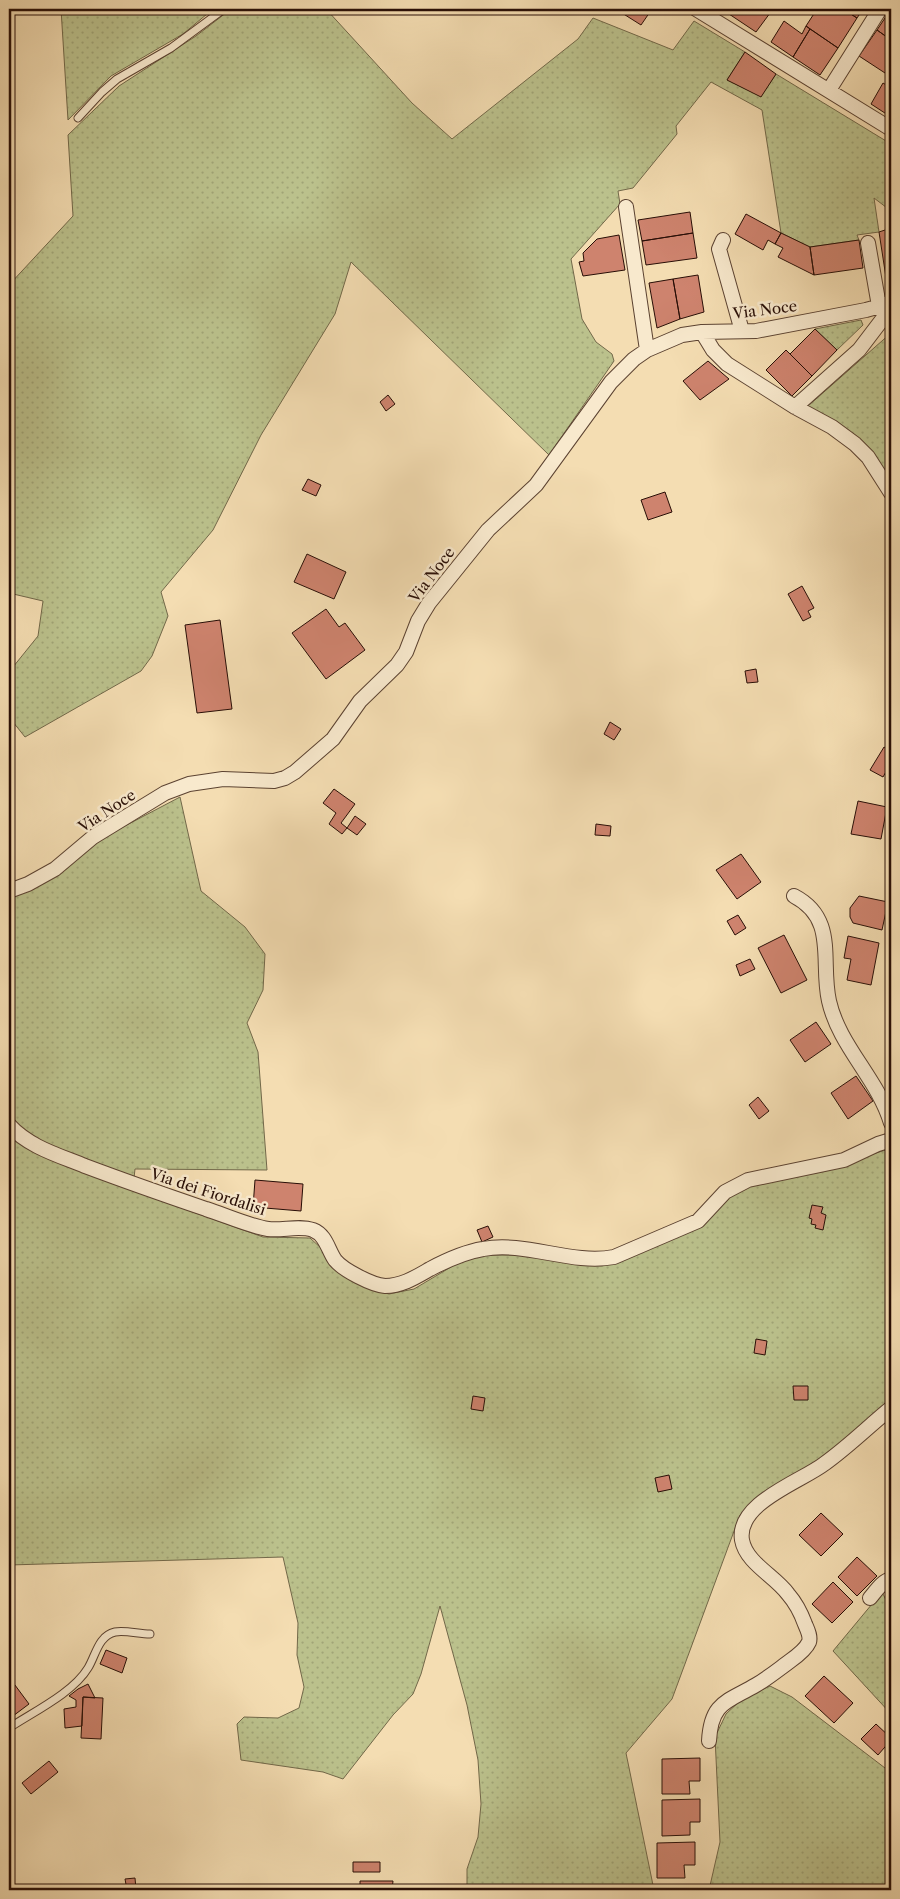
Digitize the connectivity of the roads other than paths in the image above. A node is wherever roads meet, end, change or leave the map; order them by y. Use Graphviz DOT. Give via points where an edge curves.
graph roads {
  1 [pos="224,9"];
  2 [pos="696,9"];
  3 [pos="880,9"];
  4 [pos="711,13"];
  5 [pos="829,90"];
  6 [pos="78,118"];
  7 [pos="891,129"];
  8 [pos="626,207"];
  9 [pos="723,240"];
  10 [pos="868,243"];
  11 [pos="887,306"];
  12 [pos="742,331"];
  13 [pos="702,332"];
  14 [pos="648,350"];
  15 [pos="795,407"];
  16 [pos="891,493"];
  17 [pos="9,891"];
  18 [pos="794,896"];
  19 [pos="891,1123"];
  20 [pos="9,1125"];
  21 [pos="891,1140"];
  22 [pos="891,1408"];
  23 [pos="891,1579"];
  24 [pos="870,1598"];
  25 [pos="150,1634"];
  26 [pos="9,1728"];
  27 [pos="709,1741"];
  1 -- 6 [label="lane" via="171,48 117,80"];
  2 -- 4 [label="street"];
  3 -- 5 [label="street"];
  4 -- 5 [label="street"];
  5 -- 7 [label="street"];
  8 -- 14 [label="street"];
  9 -- 12 [label="street" via="719,249"];
  10 -- 11 [label="street"];
  11 -- 12 [label="street, Via Noce"];
  11 -- 15 [label="street" via="859,350"];
  12 -- 13 [label="street, Via Noce"];
  13 -- 14 [label="street, Via Noce" via="682,335"];
  13 -- 15 [label="street" via="727,364"];
  14 -- 17 [label="street, Via Noce" via="610,382 536,485 488,530 428,603 397,665 360,701 333,739 295,772 274,781 223,778 176,789 93,837 55,869"];
  15 -- 16 [label="street" via="855,444"];
  18 -- 19 [label="street" via="815,910 820,921 829,1002 844,1037 879,1091"];
  20 -- 21 [label="street, Via dei Fiordalisi" via="17,1134 42,1149 134,1185 267,1229 314,1231 345,1268 385,1286 415,1279 458,1255 486,1248 527,1249 586,1259 614,1257 698,1221 725,1192 748,1180 844,1160"];
  22 -- 27 [label="street" via="826,1463 784,1486 753,1510 747,1520 742,1530 745,1549 788,1594 803,1618 809,1640 773,1674 719,1707 710,1726"];
  23 -- 24 [label="street"];
  25 -- 26 [label="lane" via="115,1632 105,1638 78,1680"];
}
